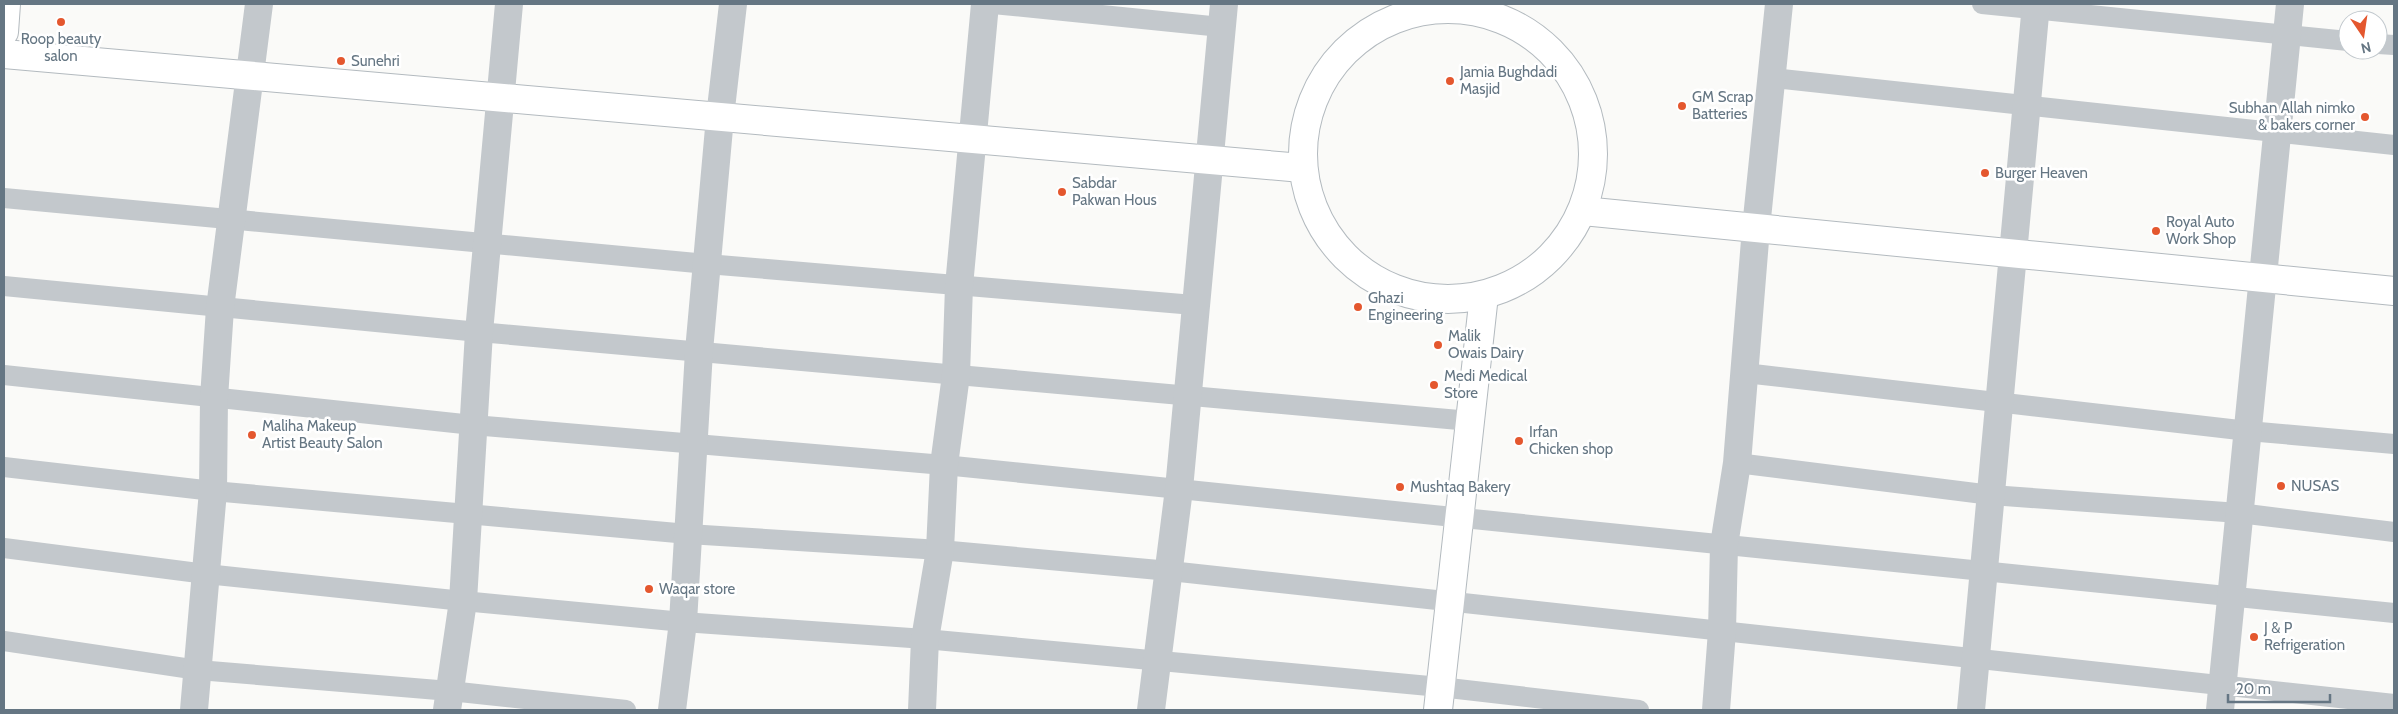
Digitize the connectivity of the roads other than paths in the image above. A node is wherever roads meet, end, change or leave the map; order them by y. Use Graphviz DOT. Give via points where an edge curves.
graph roads {
  1 [pos="6,4"];
  2 [pos="259,4"];
  3 [pos="509,4"];
  4 [pos="733,4"];
  5 [pos="985,4"];
  6 [pos="993,4"];
  7 [pos="1779,4"];
  8 [pos="1982,4"];
  9 [pos="2290,4"];
  10 [pos="2036,6"];
  11 [pos="1501,10"];
  12 [pos="1222,16"];
  13 [pos="4,32"];
  14 [pos="2287,34"];
  15 [pos="2338,40"];
  16 [pos="4,54"];
  17 [pos="251,76"];
  18 [pos="1773,78"];
  19 [pos="500,98"];
  20 [pos="2027,105"];
  21 [pos="720,117"];
  22 [pos="2277,132"];
  23 [pos="972,139"];
  24 [pos="2394,145"];
  25 [pos="1210,160"];
  26 [pos="1302,168"];
  27 [pos="4,198"];
  28 [pos="1583,211"];
  29 [pos="232,221"];
  30 [pos="1756,228"];
  31 [pos="488,244"];
  32 [pos="2013,253"];
  33 [pos="707,264"];
  34 [pos="2263,278"];
  35 [pos="4,286"];
  36 [pos="959,286"];
  37 [pos="2394,291"];
  38 [pos="1484,295"];
  39 [pos="1194,305"];
  40 [pos="220,308"];
  41 [pos="479,332"];
  42 [pos="699,351"];
  43 [pos="1745,373"];
  44 [pos="4,375"];
  45 [pos="956,375"];
  46 [pos="1189,394"];
  47 [pos="214,398"];
  48 [pos="2000,403"];
  49 [pos="1470,421"];
  50 [pos="474,425"];
  51 [pos="2248,431"];
  52 [pos="693,444"];
  53 [pos="2394,444"];
  54 [pos="1737,463"];
  55 [pos="944,465"];
  56 [pos="4,467"];
  57 [pos="1179,489"];
  58 [pos="213,491"];
  59 [pos="1991,495"];
  60 [pos="469,513"];
  61 [pos="2239,513"];
  62 [pos="1459,518"];
  63 [pos="2394,532"];
  64 [pos="688,534"];
  65 [pos="1724,545"];
  66 [pos="4,548"];
  67 [pos="940,550"];
  68 [pos="1170,571"];
  69 [pos="1984,572"];
  70 [pos="206,574"];
  71 [pos="2231,597"];
  72 [pos="1450,600"];
  73 [pos="463,601"];
  74 [pos="2394,613"];
  75 [pos="683,622"];
  76 [pos="1722,630"];
  77 [pos="925,639"];
  78 [pos="4,641"];
  79 [pos="1976,658"];
  80 [pos="1158,662"];
  81 [pos="198,670"];
  82 [pos="2221,698"];
  83 [pos="1439,699"];
  84 [pos="448,701"];
  85 [pos="2394,704"];
  86 [pos="194,710"];
  87 [pos="626,710"];
  88 [pos="672,710"];
  89 [pos="922,710"];
  90 [pos="1151,710"];
  91 [pos="1638,710"];
  92 [pos="1716,710"];
  93 [pos="1971,710"];
  1 -- 13 [label="street"];
  2 -- 17 [label="street"];
  3 -- 19 [label="street"];
  4 -- 21 [label="street"];
  5 -- 23 [label="street"];
  6 -- 12 [label="lane"];
  7 -- 18 [label="street"];
  8 -- 10 [label="lane"];
  9 -- 14 [label="street"];
  10 -- 14 [label="lane"];
  10 -- 20 [label="street"];
  11 -- 26 [label="street" via="1451,7 1412,13 1359,38 1325,74 1305,119"];
  11 -- 28 [label="street" via="1541,40 1572,75 1591,119 1594,165"];
  12 -- 25 [label="street"];
  14 -- 15 [label="lane"];
  14 -- 22 [label="street"];
  16 -- 17 [label="street"];
  17 -- 19 [label="street"];
  17 -- 29 [label="street"];
  18 -- 20 [label="lane"];
  18 -- 30 [label="street"];
  19 -- 21 [label="street"];
  19 -- 31 [label="street"];
  20 -- 22 [label="lane"];
  20 -- 32 [label="street"];
  21 -- 23 [label="street"];
  21 -- 33 [label="street"];
  22 -- 24 [label="lane"];
  22 -- 34 [label="street"];
  23 -- 25 [label="street"];
  23 -- 36 [label="street"];
  25 -- 26 [label="street"];
  25 -- 39 [label="street"];
  26 -- 38 [label="street" via="1315,216 1344,258 1385,286 1434,300"];
  27 -- 29 [label="lane"];
  28 -- 30 [label="street"];
  28 -- 38 [label="street" via="1560,249 1525,278"];
  29 -- 31 [label="lane"];
  29 -- 40 [label="street"];
  30 -- 32 [label="street"];
  30 -- 43 [label="street"];
  31 -- 33 [label="lane"];
  31 -- 41 [label="street"];
  32 -- 34 [label="street"];
  32 -- 48 [label="street"];
  33 -- 36 [label="lane"];
  33 -- 42 [label="street"];
  34 -- 37 [label="street"];
  34 -- 51 [label="street"];
  35 -- 40 [label="lane"];
  36 -- 39 [label="lane"];
  36 -- 45 [label="street"];
  38 -- 49 [label="street"];
  39 -- 46 [label="street"];
  40 -- 41 [label="lane"];
  40 -- 47 [label="street"];
  41 -- 42 [label="lane"];
  41 -- 50 [label="street"];
  42 -- 45 [label="lane"];
  42 -- 52 [label="street"];
  43 -- 48 [label="lane"];
  43 -- 54 [label="street"];
  44 -- 47 [label="lane"];
  45 -- 46 [label="lane"];
  45 -- 55 [label="street"];
  46 -- 49 [label="lane"];
  46 -- 57 [label="street"];
  47 -- 50 [label="lane"];
  47 -- 58 [label="street"];
  48 -- 51 [label="lane"];
  48 -- 59 [label="street"];
  49 -- 62 [label="street"];
  50 -- 52 [label="lane"];
  50 -- 60 [label="street"];
  51 -- 53 [label="lane"];
  51 -- 61 [label="street"];
  52 -- 55 [label="lane"];
  52 -- 64 [label="street"];
  54 -- 59 [label="lane"];
  54 -- 65 [label="street"];
  55 -- 57 [label="lane"];
  55 -- 67 [label="street"];
  56 -- 58 [label="lane"];
  57 -- 62 [label="lane"];
  57 -- 68 [label="street"];
  58 -- 60 [label="lane"];
  58 -- 70 [label="street"];
  59 -- 61 [label="lane"];
  59 -- 69 [label="street"];
  60 -- 64 [label="lane"];
  60 -- 73 [label="street"];
  61 -- 63 [label="lane"];
  61 -- 71 [label="street"];
  62 -- 65 [label="lane"];
  62 -- 72 [label="street"];
  64 -- 67 [label="lane"];
  64 -- 75 [label="street"];
  65 -- 69 [label="lane"];
  65 -- 76 [label="street"];
  66 -- 70 [label="lane"];
  67 -- 68 [label="lane"];
  67 -- 77 [label="street"];
  68 -- 72 [label="lane"];
  68 -- 80 [label="street"];
  69 -- 71 [label="lane"];
  69 -- 79 [label="street"];
  70 -- 73 [label="lane"];
  70 -- 81 [label="street"];
  71 -- 74 [label="lane"];
  71 -- 82 [label="street"];
  72 -- 76 [label="lane"];
  72 -- 83 [label="street"];
  73 -- 75 [label="lane"];
  73 -- 84 [label="street"];
  75 -- 77 [label="lane"];
  75 -- 88 [label="street"];
  76 -- 79 [label="lane"];
  76 -- 92 [label="street"];
  77 -- 80 [label="lane"];
  77 -- 89 [label="street"];
  78 -- 81 [label="lane"];
  79 -- 82 [label="lane"];
  79 -- 93 [label="street"];
  80 -- 83 [label="lane"];
  80 -- 90 [label="street"];
  81 -- 84 [label="lane"];
  81 -- 86 [label="street"];
  82 -- 85 [label="lane"];
  83 -- 91 [label="lane"];
  84 -- 87 [label="lane"];
}
